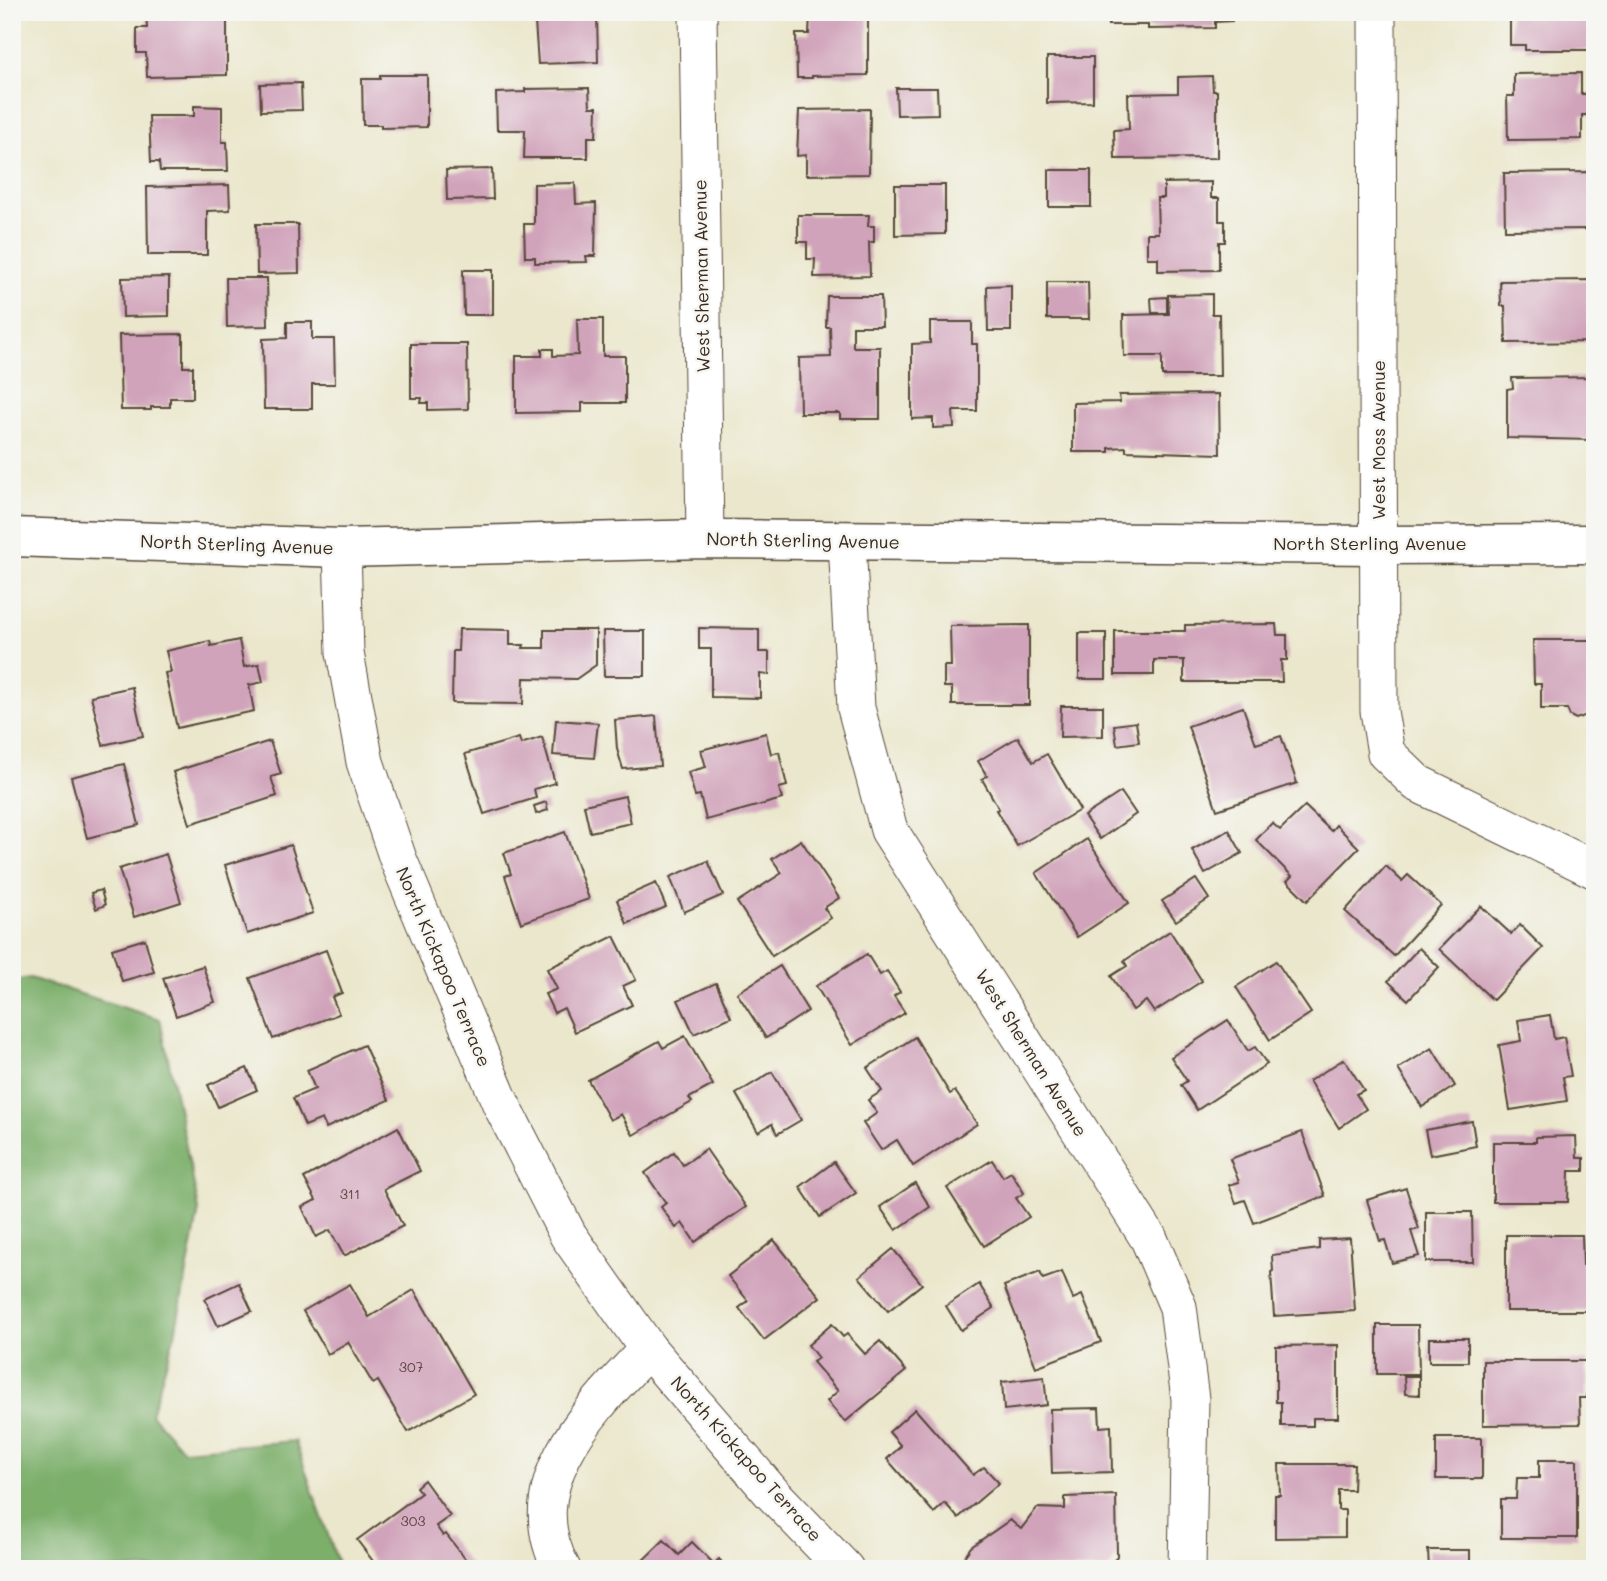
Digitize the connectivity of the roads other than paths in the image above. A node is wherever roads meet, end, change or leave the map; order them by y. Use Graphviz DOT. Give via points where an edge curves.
graph roads {
  1 [pos="698,12"];
  2 [pos="1377,12"];
  3 [pos="12,537"];
  4 [pos="705,539"];
  5 [pos="847,542"];
  6 [pos="1595,544"];
  7 [pos="1379,545"];
  8 [pos="342,548"];
  9 [pos="1595,870"];
  10 [pos="648,1349"];
  11 [pos="562,1569"];
  12 [pos="845,1569"];
  13 [pos="1187,1569"];
  1 -- 4 [label="street, West Sherman Avenue"];
  2 -- 7 [label="street, West Moss Avenue"];
  3 -- 8 [label="street, North Sterling Avenue"];
  4 -- 5 [label="street, North Sterling Avenue"];
  4 -- 8 [label="street, North Sterling Avenue"];
  5 -- 7 [label="street, North Sterling Avenue"];
  5 -- 13 [label="street, West Sherman Avenue" via="856,708 889,830 1149,1239 1178,1307 1190,1399"];
  6 -- 7 [label="street, North Sterling Avenue"];
  7 -- 9 [label="street, West Moss Avenue" via="1379,711 1386,753 1417,783"];
  8 -- 10 [label="street, North Kickapoo Terrace" via="345,653 365,762 398,859 501,1104 568,1235"];
  10 -- 11 [label="street" via="589,1412 557,1469 547,1524"];
  10 -- 12 [label="street, North Kickapoo Terrace" via="771,1492"];
}
